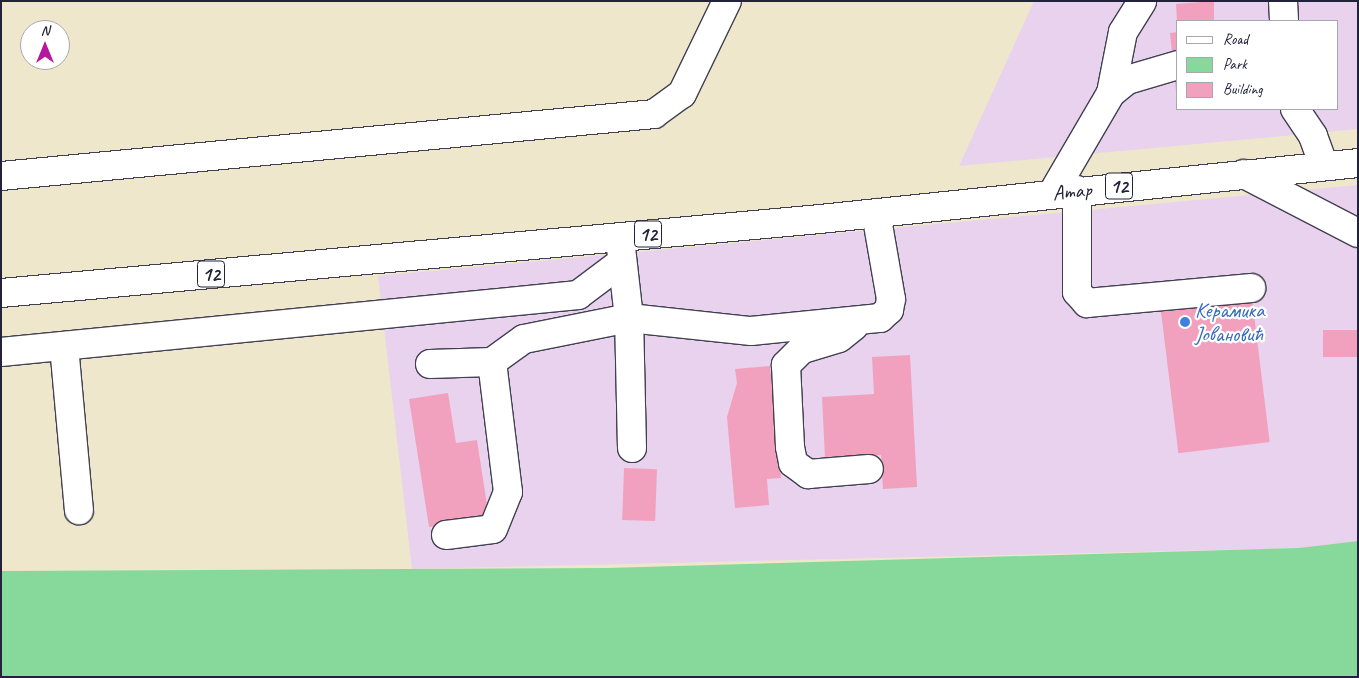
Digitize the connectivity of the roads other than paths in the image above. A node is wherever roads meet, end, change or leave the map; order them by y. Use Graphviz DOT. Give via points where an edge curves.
graph roads {
  1 [pos="727,1"];
  2 [pos="1142,1"];
  3 [pos="1283,1"];
  4 [pos="1284,20"];
  5 [pos="1176,66"];
  6 [pos="1111,93"];
  7 [pos="1296,110"];
  8 [pos="1358,163"];
  9 [pos="1324,166"];
  10 [pos="1244,174"];
  11 [pos="1,176"];
  12 [pos="1064,192"];
  13 [pos="876,213"];
  14 [pos="1358,233"];
  15 [pos="621,250"];
  16 [pos="1251,288"];
  17 [pos="1,293"];
  18 [pos="630,318"];
  19 [pos="863,319"];
  20 [pos="64,346"];
  21 [pos="1,352"];
  22 [pos="492,362"];
  23 [pos="430,364"];
  24 [pos="632,448"];
  25 [pos="869,469"];
  26 [pos="79,510"];
  27 [pos="446,535"];
  1 -- 11 [label="main road" via="682,94 654,114"];
  2 -- 6 [label="main road" via="1123,32"];
  3 -- 4 [label="main road"];
  5 -- 6 [label="main road" via="1127,80"];
  6 -- 12 [label="main road"];
  7 -- 9 [label="main road" via="1313,136"];
  8 -- 9 [label="main road, Атар / 12"];
  9 -- 10 [label="main road, Атар / 12"];
  10 -- 12 [label="main road, Атар / 12"];
  10 -- 14 [label="main road"];
  12 -- 13 [label="main road, Атар / 12"];
  12 -- 16 [label="main road" via="1077,292 1087,303"];
  13 -- 15 [label="main road, 12"];
  13 -- 19 [label="main road" via="891,299 889,310 880,318"];
  15 -- 17 [label="main road, 12"];
  15 -- 18 [label="main road"];
  15 -- 20 [label="main road" via="578,295"];
  18 -- 19 [label="main road" via="751,331"];
  18 -- 22 [label="main road" via="524,339"];
  18 -- 24 [label="main road"];
  19 -- 25 [label="main road" via="840,338 802,349 786,365 793,463 808,474"];
  20 -- 21 [label="main road"];
  20 -- 26 [label="main road"];
  22 -- 23 [label="main road"];
  22 -- 27 [label="main road" via="508,492 493,529"];
}
